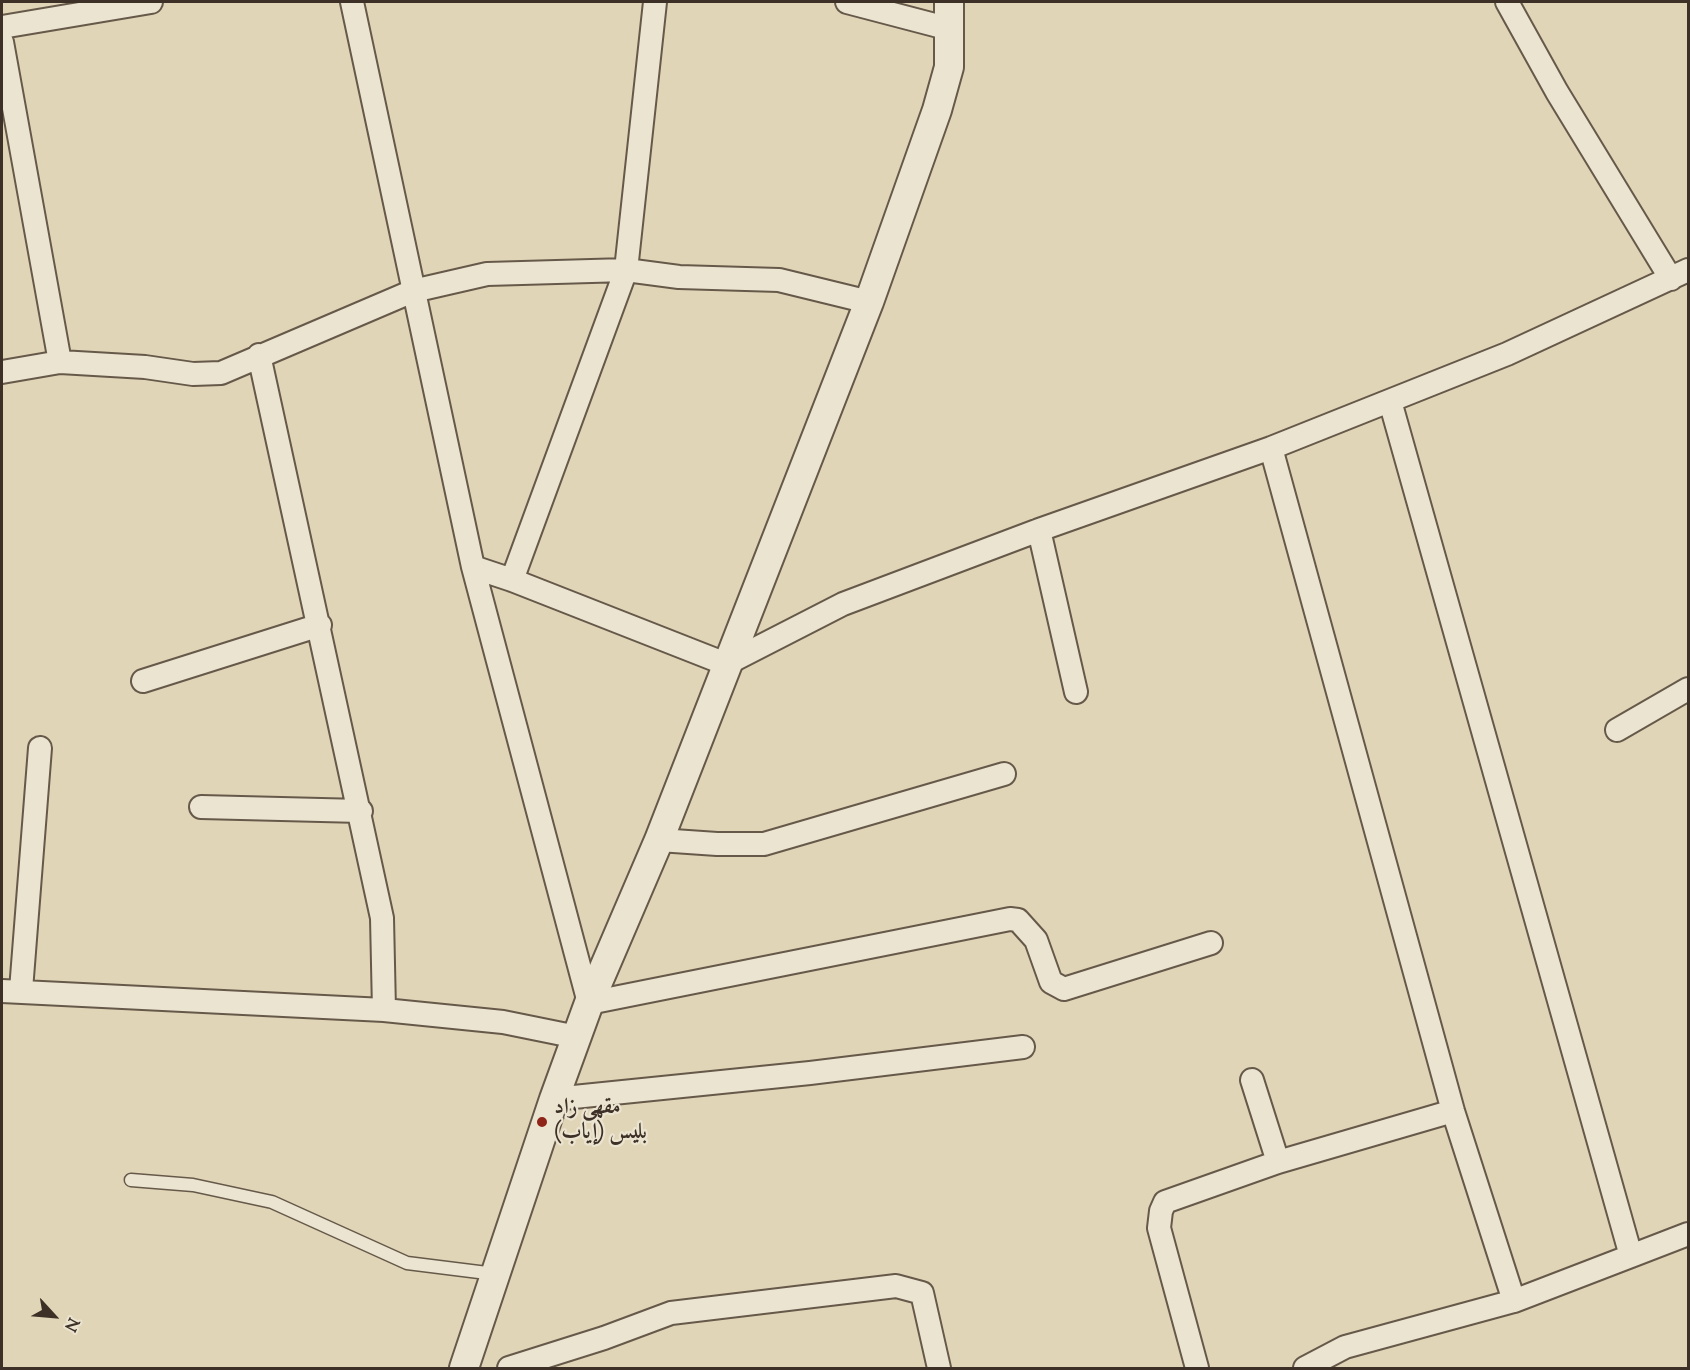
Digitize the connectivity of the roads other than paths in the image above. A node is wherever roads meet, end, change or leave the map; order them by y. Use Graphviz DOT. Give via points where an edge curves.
graph roads {
  1 [pos="151,2"];
  2 [pos="352,2"];
  3 [pos="655,2"];
  4 [pos="847,2"];
  5 [pos="949,2"];
  6 [pos="1507,2"];
  7 [pos="2,27"];
  8 [pos="950,29"];
  9 [pos="2,42"];
  10 [pos="626,270"];
  11 [pos="1680,275"];
  12 [pos="413,291"];
  13 [pos="869,302"];
  14 [pos="260,355"];
  15 [pos="60,362"];
  16 [pos="2,372"];
  17 [pos="1390,401"];
  18 [pos="1271,448"];
  19 [pos="1039,530"];
  20 [pos="472,567"];
  21 [pos="512,580"];
  22 [pos="320,625"];
  23 [pos="726,664"];
  24 [pos="143,681"];
  25 [pos="1689,689"];
  26 [pos="1076,692"];
  27 [pos="1617,730"];
  28 [pos="40,748"];
  29 [pos="1004,774"];
  30 [pos="201,807"];
  31 [pos="361,811"];
  32 [pos="658,840"];
  33 [pos="1211,943"];
  34 [pos="11,990"];
  35 [pos="589,1003"];
  36 [pos="384,1010"];
  37 [pos="577,1037"];
  38 [pos="1023,1047"];
  39 [pos="1252,1080"];
  40 [pos="554,1099"];
  41 [pos="1453,1111"];
  42 [pos="1278,1162"];
  43 [pos="131,1180"];
  44 [pos="1689,1234"];
  45 [pos="1631,1256"];
  46 [pos="495,1274"];
  47 [pos="1514,1301"];
  48 [pos="464,1368"];
  49 [pos="508,1368"];
  50 [pos="939,1368"];
  51 [pos="1197,1368"];
  52 [pos="1305,1368"];
  1 -- 7 [label="street"];
  2 -- 12 [label="street"];
  3 -- 10 [label="street"];
  4 -- 8 [label="street"];
  5 -- 8 [label="street"];
  6 -- 11 [label="street" via="1557,92"];
  8 -- 13 [label="street" via="949,67 937,110"];
  9 -- 15 [label="street"];
  10 -- 12 [label="street" via="487,274"];
  10 -- 13 [label="street" via="679,277 779,280"];
  10 -- 21 [label="street"];
  11 -- 17 [label="street" via="1507,354"];
  12 -- 14 [label="street"];
  12 -- 20 [label="street"];
  13 -- 23 [label="street"];
  14 -- 15 [label="street" via="221,373 193,374"];
  14 -- 22 [label="street"];
  15 -- 16 [label="street"];
  17 -- 18 [label="street"];
  17 -- 45 [label="street"];
  18 -- 19 [label="street"];
  18 -- 41 [label="street"];
  19 -- 23 [label="street" via="843,604"];
  19 -- 26 [label="street"];
  20 -- 21 [label="street"];
  20 -- 35 [label="street"];
  21 -- 23 [label="street"];
  22 -- 24 [label="street"];
  22 -- 31 [label="street"];
  23 -- 32 [label="street"];
  25 -- 27 [label="street"];
  28 -- 34 [label="street"];
  29 -- 32 [label="street" via="764,844"];
  30 -- 31 [label="street"];
  31 -- 36 [label="street" via="382,918"];
  32 -- 35 [label="street"];
  33 -- 35 [label="street" via="1064,989 1051,982 1036,940 1018,920 1010,919"];
  34 -- 36 [label="street"];
  35 -- 37 [label="street"];
  36 -- 37 [label="street" via="503,1022"];
  37 -- 40 [label="street"];
  38 -- 40 [label="street"];
  39 -- 42 [label="street"];
  40 -- 46 [label="street"];
  41 -- 42 [label="street"];
  41 -- 47 [label="street"];
  42 -- 51 [label="street" via="1187,1192 1165,1202 1161,1211 1159,1228"];
  43 -- 46 [label="lane" via="193,1185 272,1202 407,1263"];
  44 -- 45 [label="street"];
  45 -- 47 [label="street"];
  46 -- 48 [label="street"];
  47 -- 52 [label="street" via="1345,1347"];
  49 -- 50 [label="street" via="671,1313 896,1286 922,1293"];
}
